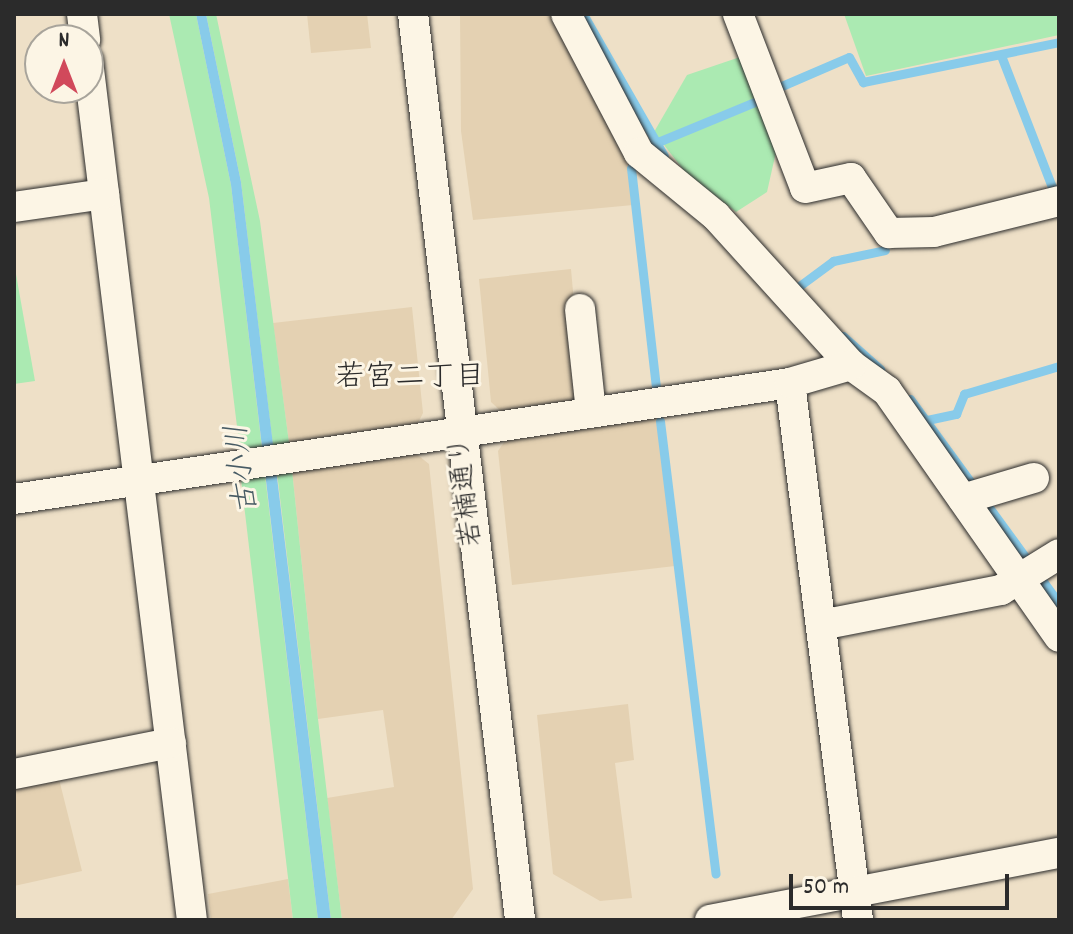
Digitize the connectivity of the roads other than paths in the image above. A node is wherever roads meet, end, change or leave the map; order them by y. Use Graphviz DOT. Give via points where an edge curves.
graph roads {
  1 [pos="413,14"];
  2 [pos="566,14"];
  3 [pos="738,14"];
  4 [pos="93,104"];
  5 [pos="104,194"];
  6 [pos="1059,201"];
  7 [pos="14,207"];
  8 [pos="580,309"];
  9 [pos="851,365"];
  10 [pos="790,383"];
  11 [pos="591,412"];
  12 [pos="461,431"];
  13 [pos="1034,478"];
  14 [pos="139,480"];
  15 [pos="976,495"];
  16 [pos="14,499"];
  17 [pos="1051,556"];
  18 [pos="1018,578"];
  19 [pos="821,625"];
  20 [pos="1059,637"];
  21 [pos="171,743"];
  22 [pos="14,774"];
  23 [pos="1059,853"];
  24 [pos="857,906"];
  25 [pos="192,920"];
  26 [pos="520,920"];
  27 [pos="710,920"];
  1 -- 12 [label="street, 若楠通り"];
  2 -- 9 [label="street" via="639,153 716,216"];
  3 -- 6 [label="street" via="805,188 851,178 889,233 934,232"];
  4 -- 5 [label="street"];
  5 -- 7 [label="street"];
  5 -- 14 [label="street"];
  8 -- 11 [label="street"];
  9 -- 10 [label="street"];
  9 -- 15 [label="street" via="887,391"];
  10 -- 11 [label="street"];
  10 -- 19 [label="street"];
  11 -- 12 [label="street"];
  12 -- 14 [label="street"];
  12 -- 26 [label="street, 若楠通り"];
  13 -- 15 [label="street"];
  14 -- 16 [label="street"];
  14 -- 21 [label="street"];
  15 -- 18 [label="street"];
  17 -- 18 [label="street"];
  18 -- 19 [label="street" via="1001,590"];
  18 -- 20 [label="street"];
  19 -- 24 [label="street"];
  21 -- 22 [label="street"];
  21 -- 25 [label="street"];
  23 -- 24 [label="street"];
  24 -- 27 [label="street"];
}
